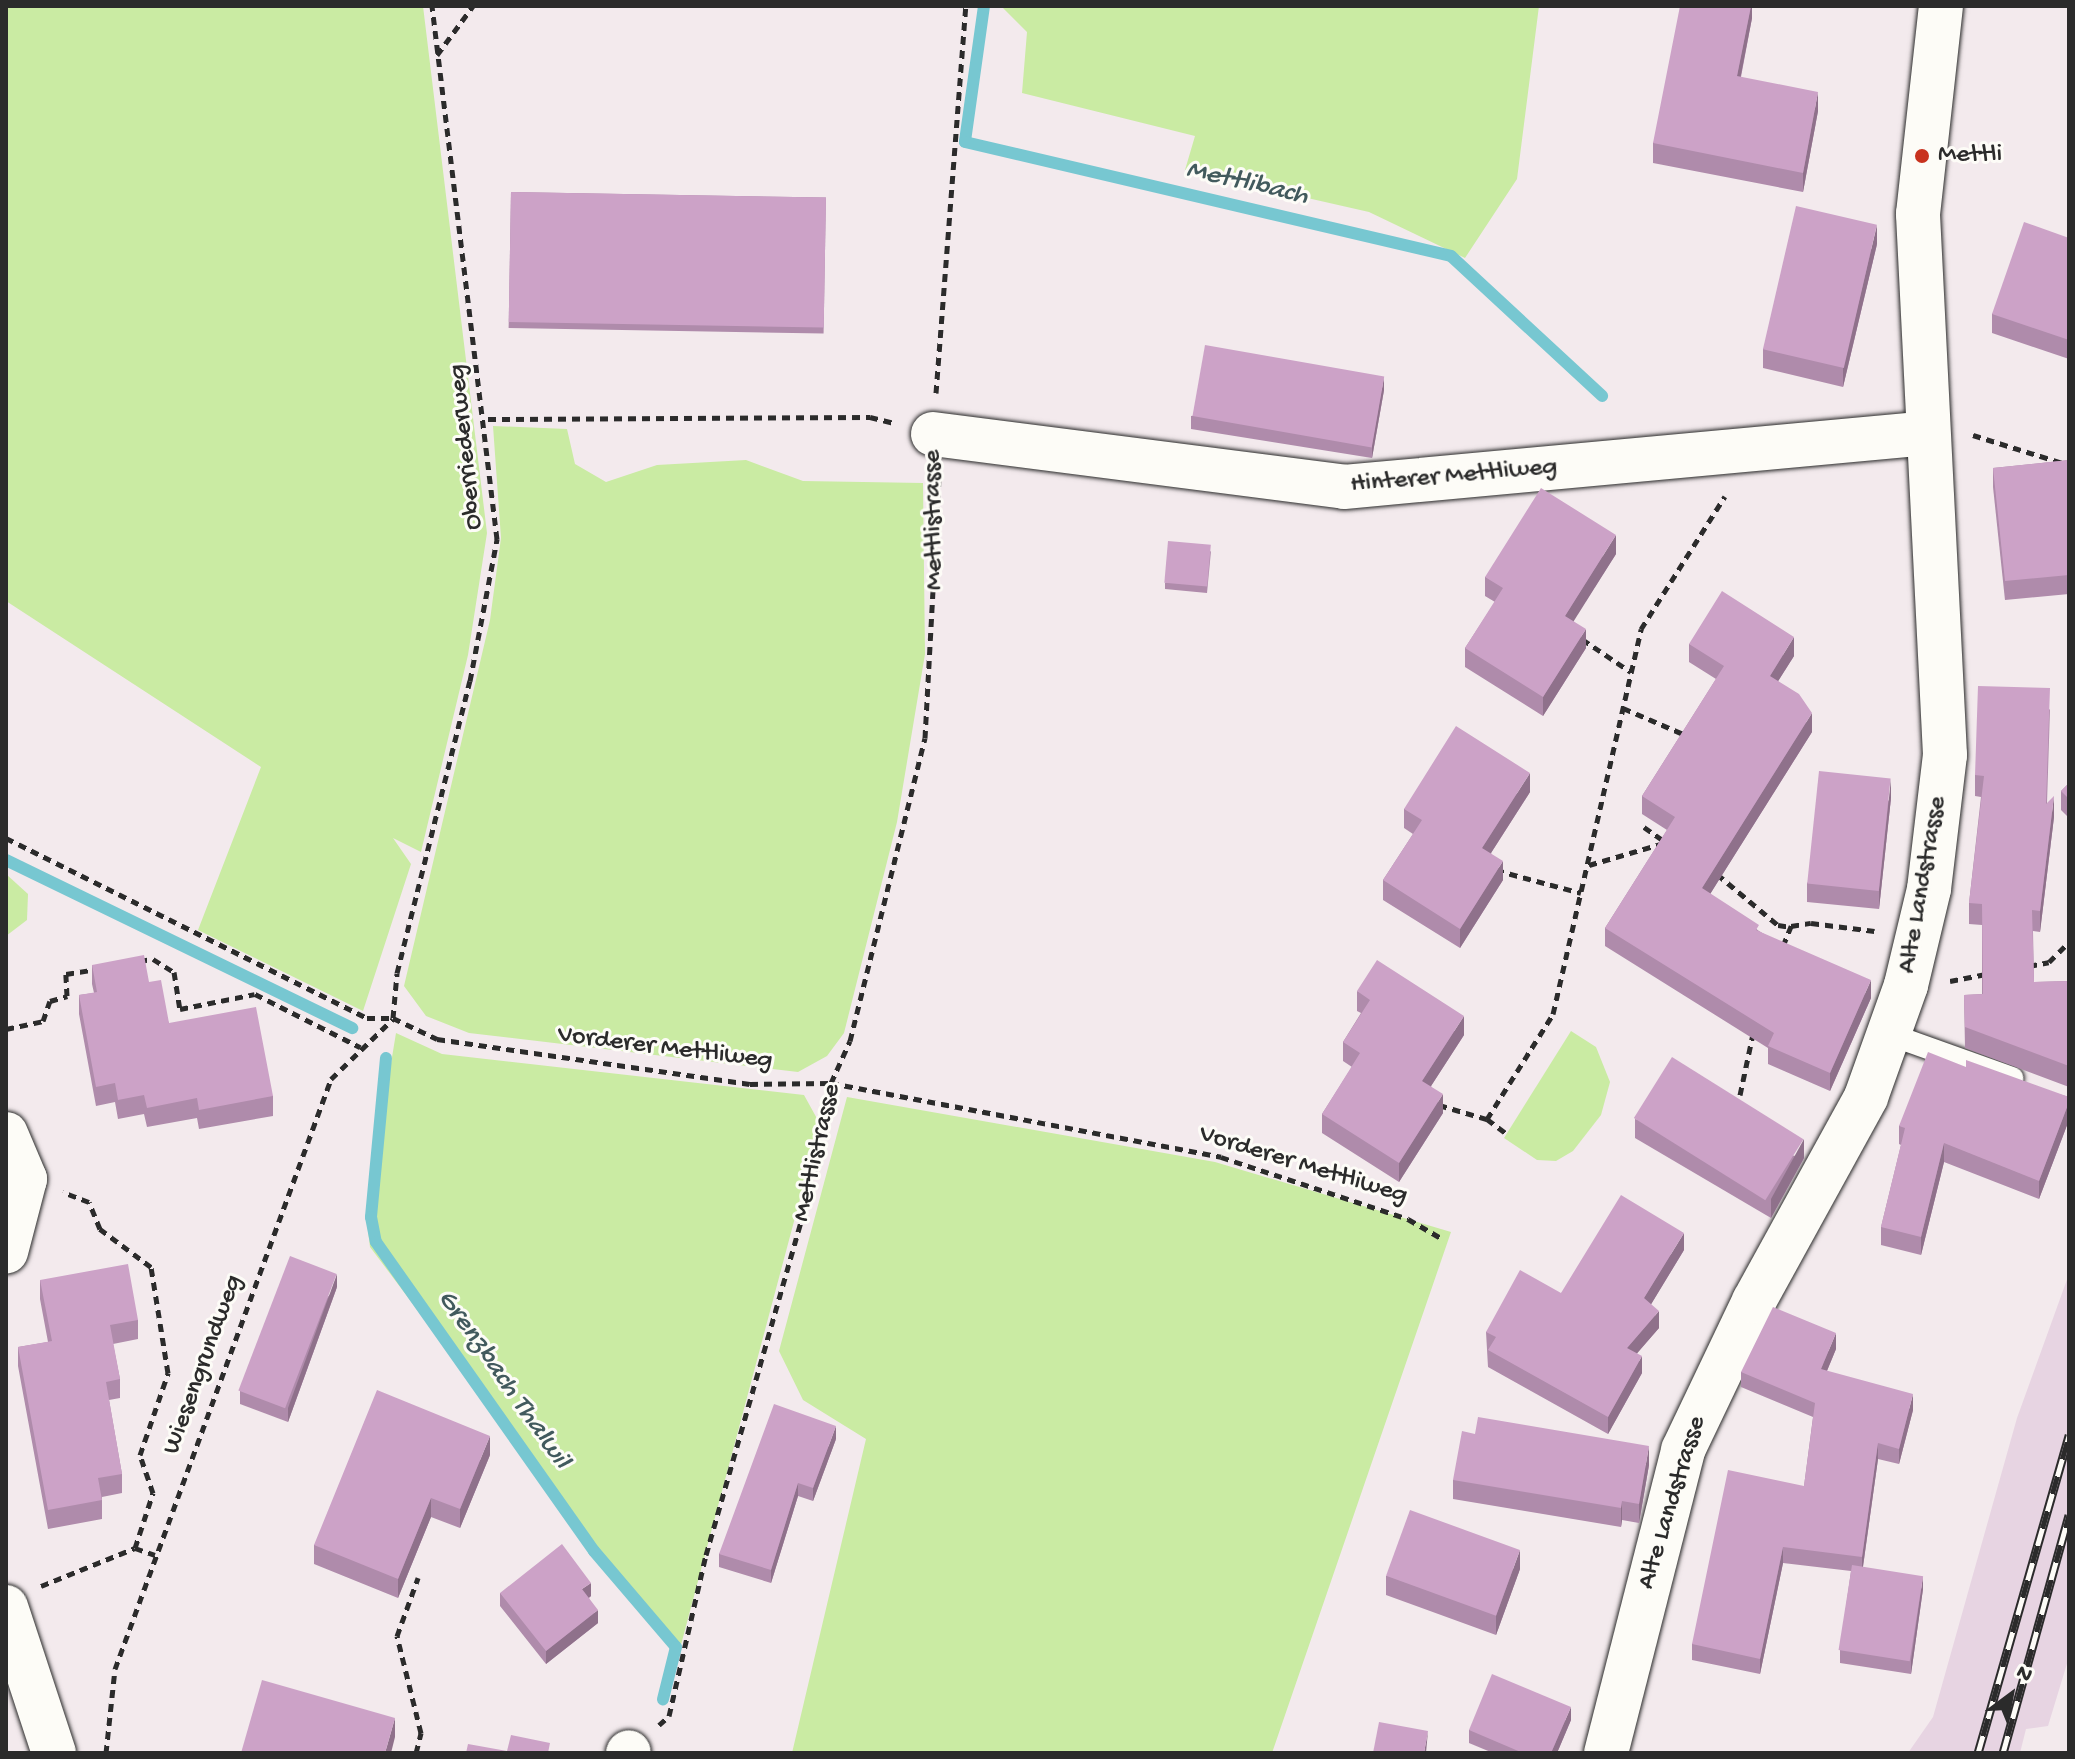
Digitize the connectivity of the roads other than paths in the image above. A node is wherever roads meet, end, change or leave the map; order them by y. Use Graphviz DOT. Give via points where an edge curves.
graph roads {
  1 [pos="1941,6"];
  2 [pos="1948,433"];
  3 [pos="933,434"];
  4 [pos="1889,1034"];
  5 [pos="2033,1087"];
  6 [pos="6,1134"];
  7 [pos="6,1252"];
  8 [pos="15,1598"];
  9 [pos="54,1753"];
  10 [pos="1606,1753"];
  1 -- 2 [label="main road, Alte Landstrasse" via="1918,214"];
  2 -- 3 [label="main road, Hinterer Mettliweg" via="1742,447 1344,487"];
  2 -- 4 [label="main road, Alte Landstrasse" via="1945,755 1919,941"];
  4 -- 5 [label="lane"];
  4 -- 10 [label="main road, Alte Landstrasse" via="1844,1146 1754,1301 1683,1450"];
  6 -- 7 [label="main road" via="25,1179"];
  8 -- 9 [label="main road"];
}
